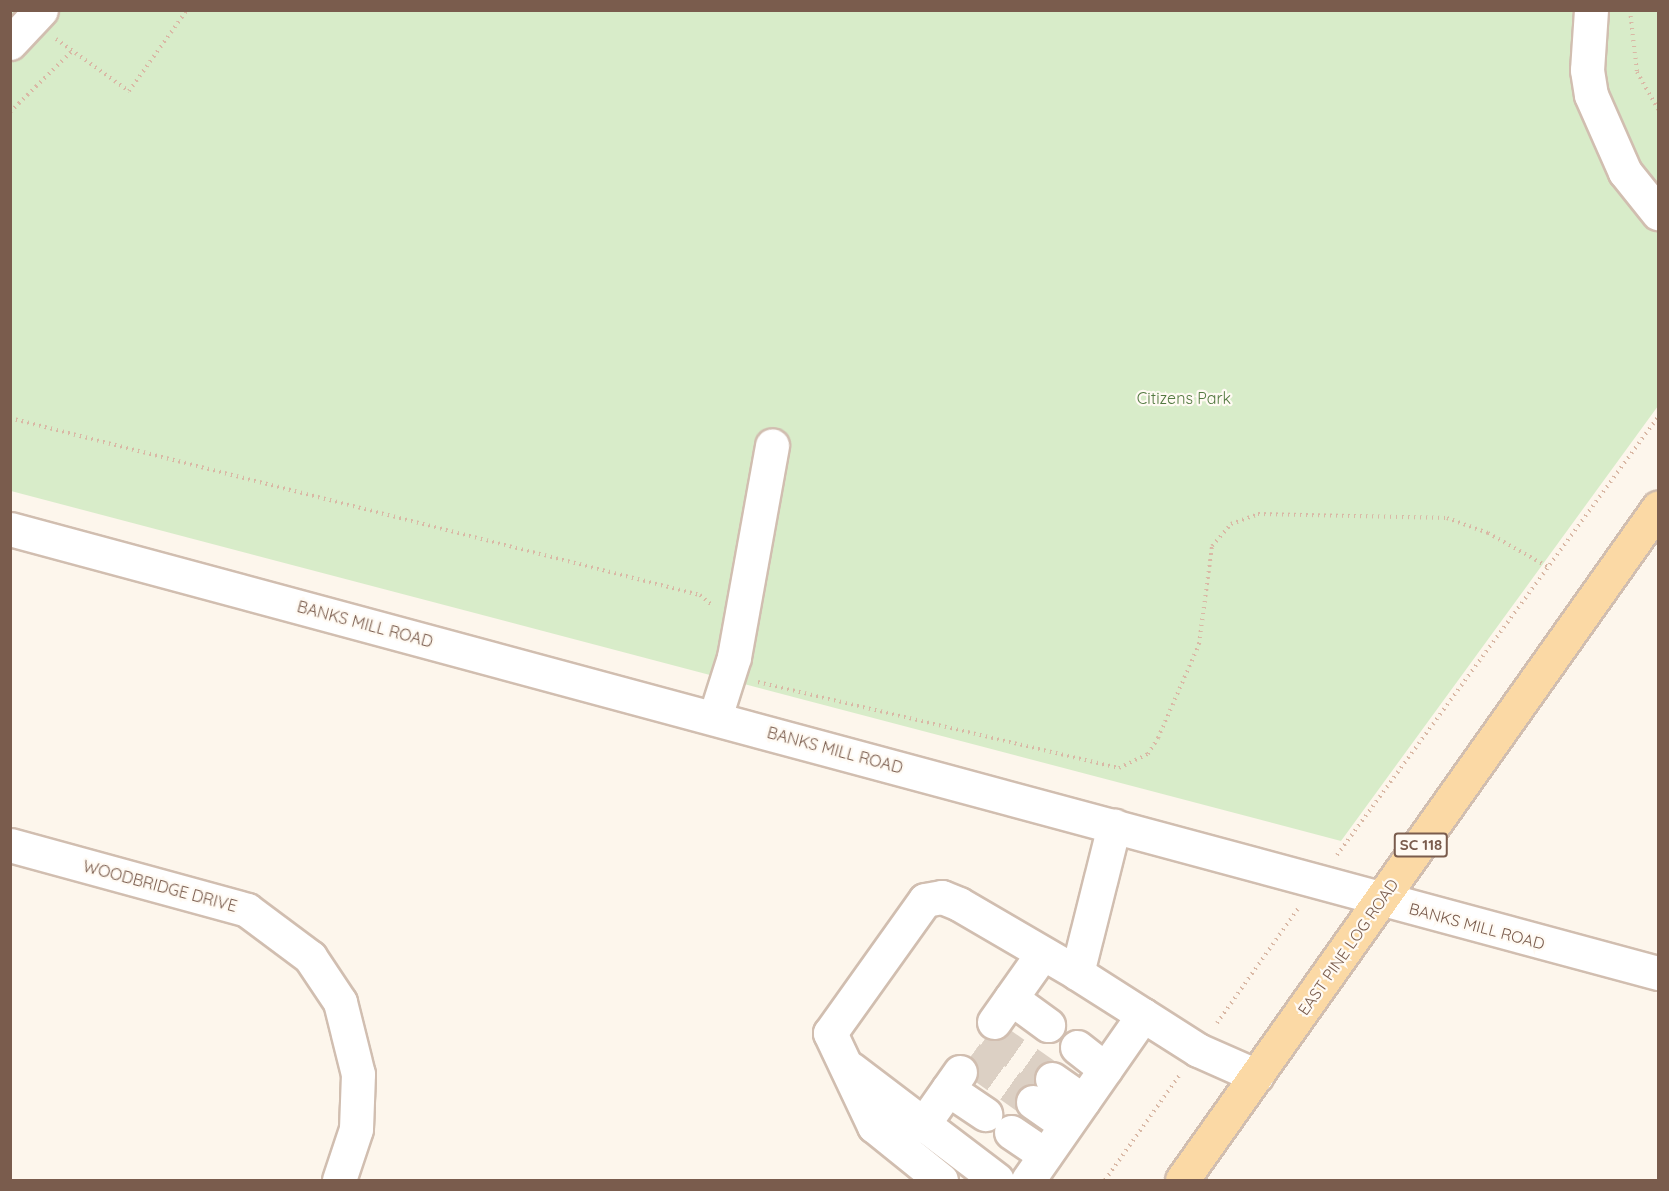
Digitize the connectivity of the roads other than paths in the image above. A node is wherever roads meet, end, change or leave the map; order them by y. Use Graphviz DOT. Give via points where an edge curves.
graph roads {
  1 [pos="1591,10"];
  2 [pos="37,15"];
  3 [pos="10,43"];
  4 [pos="1656,208"];
  5 [pos="772,445"];
  6 [pos="1659,508"];
  7 [pos="10,529"];
  8 [pos="715,717"];
  9 [pos="1114,826"];
  10 [pos="10,845"];
  11 [pos="1382,901"];
  12 [pos="1042,954"];
  13 [pos="1077,973"];
  14 [pos="1659,973"];
  15 [pos="1143,1015"];
  16 [pos="1048,1025"];
  17 [pos="1077,1047"];
  18 [pos="841,1060"];
  19 [pos="1105,1069"];
  20 [pos="1257,1076"];
  21 [pos="1043,1091"];
  22 [pos="1075,1113"];
  23 [pos="922,1126"];
  24 [pos="1036,1168"];
  25 [pos="339,1180"];
  26 [pos="940,1180"];
  27 [pos="997,1180"];
  28 [pos="1182,1180"];
  1 -- 4 [label="street" via="1591,95 1625,172"];
  2 -- 3 [label="street"];
  5 -- 8 [label="street" via="734,657"];
  6 -- 11 [label="main road, EAST PINE LOG ROAD / SC 118"];
  7 -- 8 [label="street, BANKS MILL ROAD"];
  8 -- 9 [label="street, BANKS MILL ROAD"];
  9 -- 11 [label="street, BANKS MILL ROAD"];
  9 -- 13 [label="street"];
  10 -- 25 [label="street, WOODBRIDGE DRIVE" via="247,910 310,957 343,1010 358,1074 356,1129"];
  11 -- 14 [label="street, BANKS MILL ROAD"];
  11 -- 20 [label="main road, EAST PINE LOG ROAD / SC 118"];
  12 -- 13 [label="street"];
  12 -- 16 [label="street" via="1003,1010"];
  12 -- 18 [label="street" via="959,904 942,897 925,900 830,1032"];
  13 -- 15 [label="street"];
  15 -- 19 [label="street"];
  15 -- 20 [label="street" via="1198,1050"];
  17 -- 19 [label="street"];
  18 -- 23 [label="street"];
  18 -- 26 [label="street" via="874,1126"];
  19 -- 22 [label="street"];
  20 -- 28 [label="main road, EAST PINE LOG ROAD / SC 118"];
  21 -- 22 [label="street"];
  22 -- 24 [label="street"];
  23 -- 24 [label="street" via="954,1080"];
  23 -- 27 [label="street"];
}
